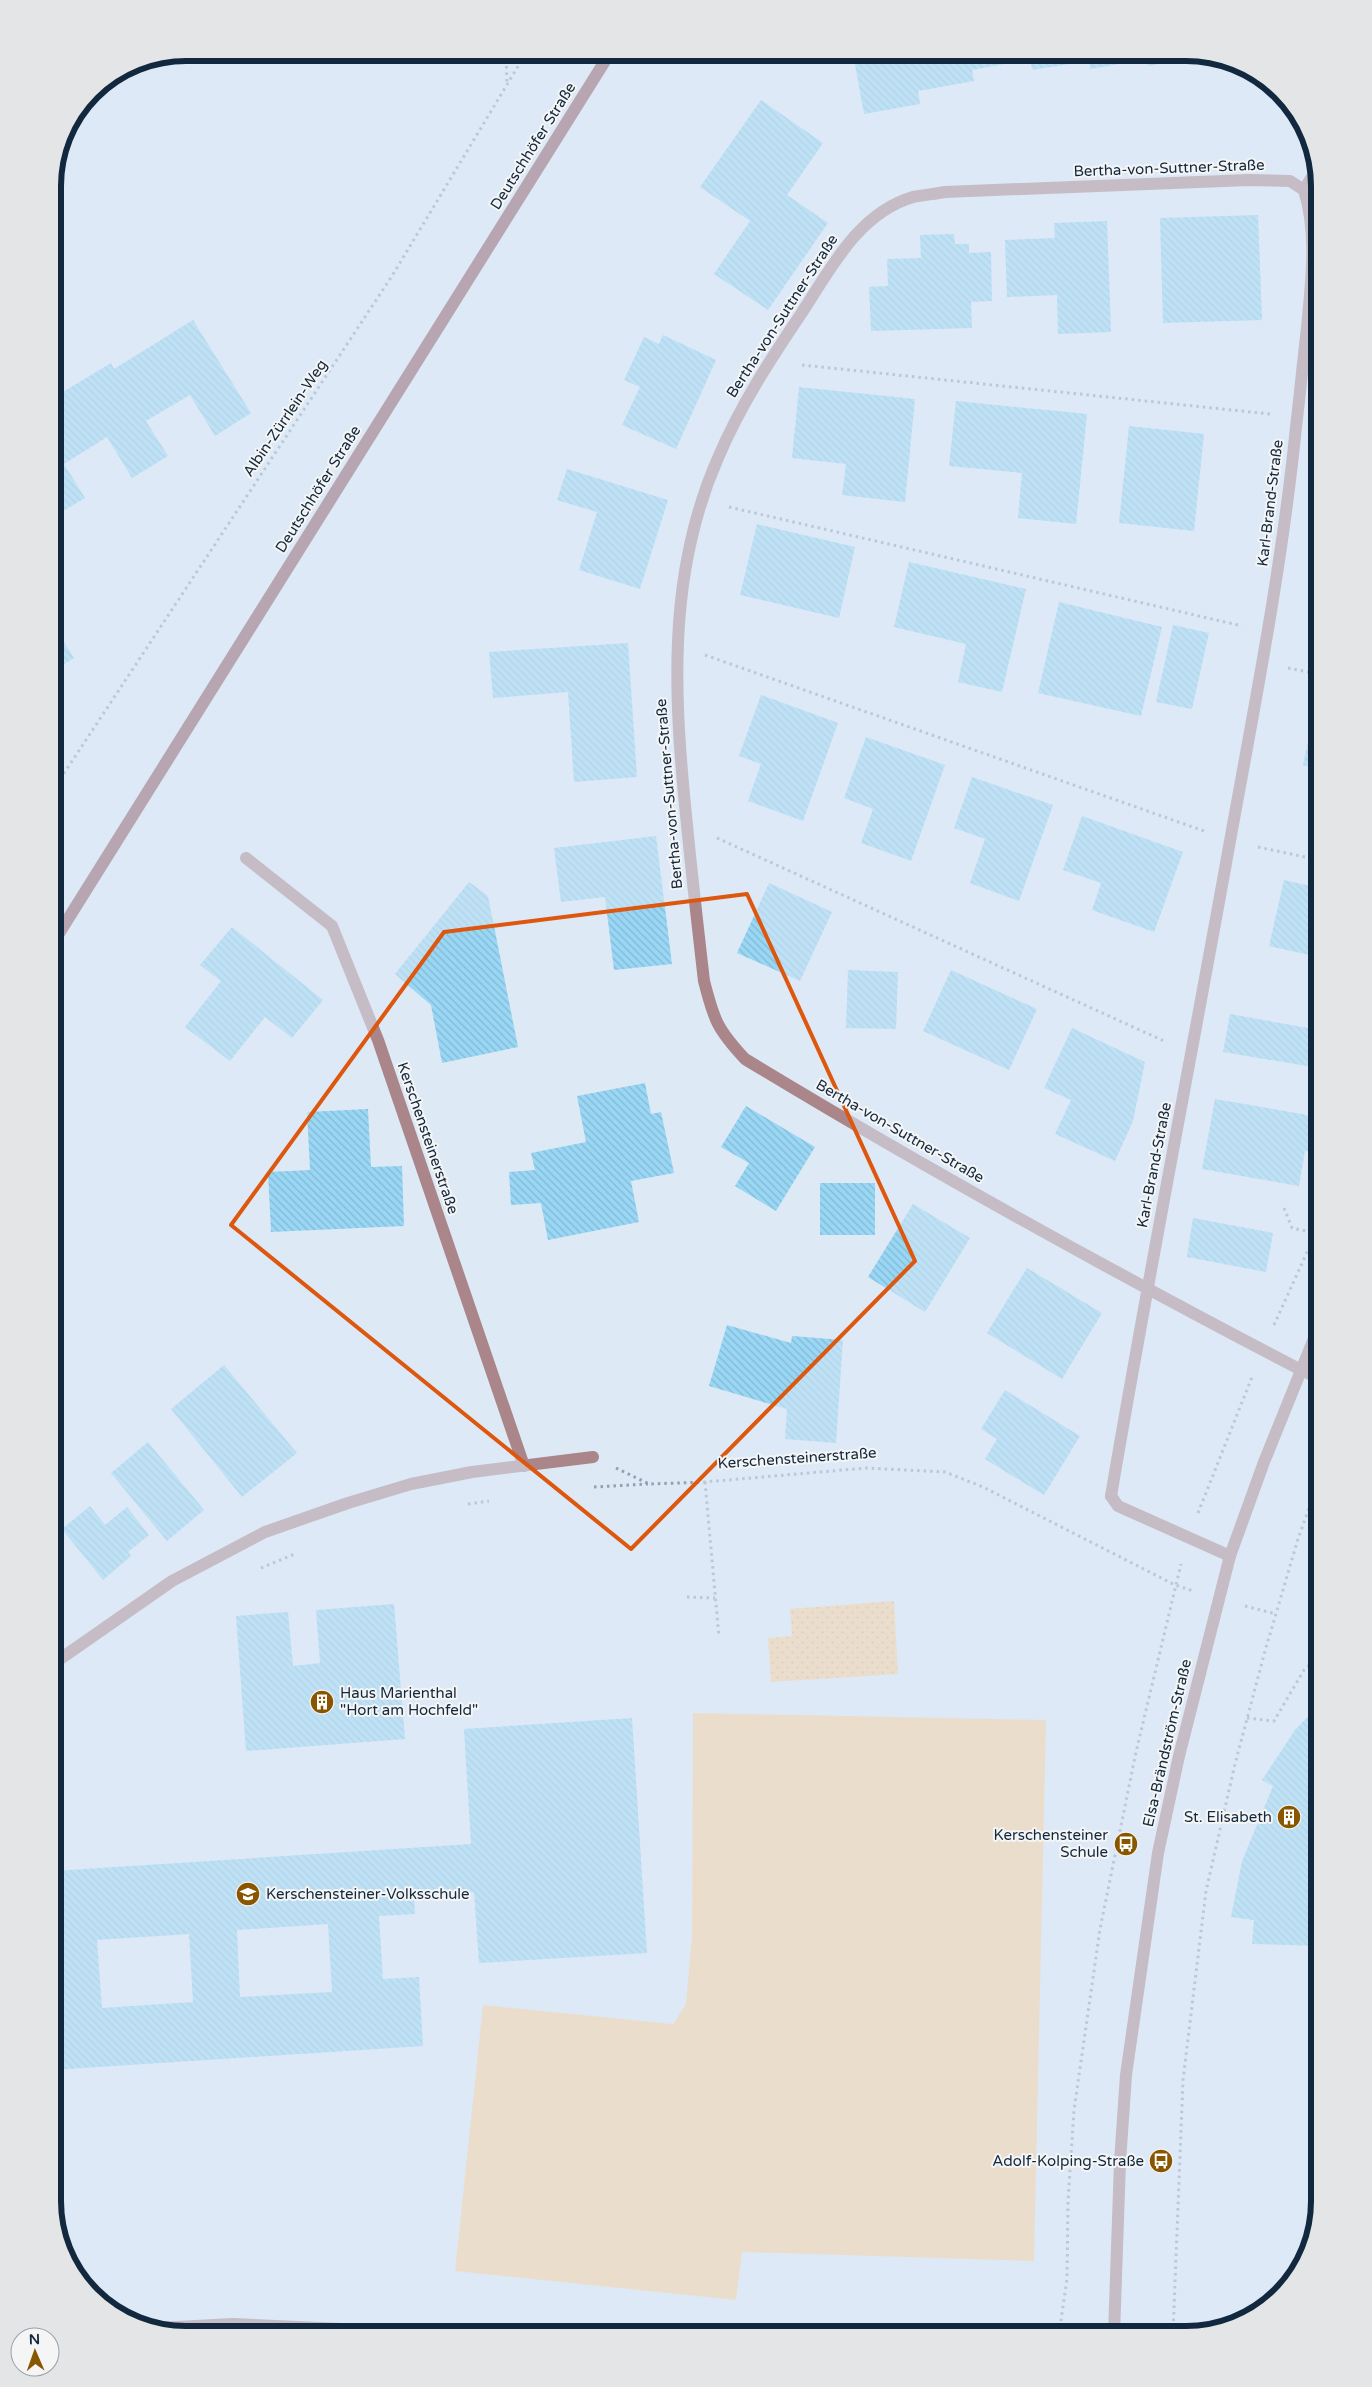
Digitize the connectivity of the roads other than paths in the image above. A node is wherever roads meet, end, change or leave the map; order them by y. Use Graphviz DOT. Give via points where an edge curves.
graph roads {
  1 [pos="605,61"];
  2 [pos="1311,179"];
  3 [pos="1304,190"];
  4 [pos="1311,213"];
  5 [pos="1311,262"];
  6 [pos="246,858"];
  7 [pos="62,928"];
  8 [pos="1146,1289"];
  9 [pos="1311,1347"];
  10 [pos="1301,1370"];
  11 [pos="1311,1374"];
  12 [pos="593,1457"];
  13 [pos="524,1466"];
  14 [pos="1230,1556"];
  15 [pos="61,1658"];
  16 [pos="213,2325"];
  17 [pos="256,2325"];
  18 [pos="1114,2326"];
  1 -- 7 [label="main road, Deutschhöfer Straße"];
  2 -- 3 [label="street"];
  3 -- 4 [label="street, Karl-Brand-Straße"];
  3 -- 8 [label="street, Bertha-von-Suttner-Straße" via="1290,181 1249,180 944,192 913,197 884,210 862,228 838,257 741,407 702,501 681,597 677,644 678,738 704,981 712,1014 723,1035 745,1059"];
  5 -- 8 [label="street, Karl-Brand-Straße" via="1287,518 1192,1054"];
  6 -- 13 [label="street, Kerschensteinerstraße" via="332,926 378,1040"];
  8 -- 10 [label="street, Bertha-von-Suttner-Straße"];
  8 -- 14 [label="street, Karl-Brand-Straße" via="1111,1496 1118,1506"];
  9 -- 10 [label="street, Elsa-Brändström-Straße"];
  10 -- 11 [label="street, Bertha-von-Suttner-Straße"];
  10 -- 14 [label="street, Elsa-Brändström-Straße"];
  12 -- 13 [label="street"];
  13 -- 15 [label="street" via="411,1484 265,1532 172,1582"];
  14 -- 18 [label="street, Elsa-Brändström-Straße" via="1158,1853 1143,1947 1125,2085"];
  16 -- 17 [label="street"];
}
